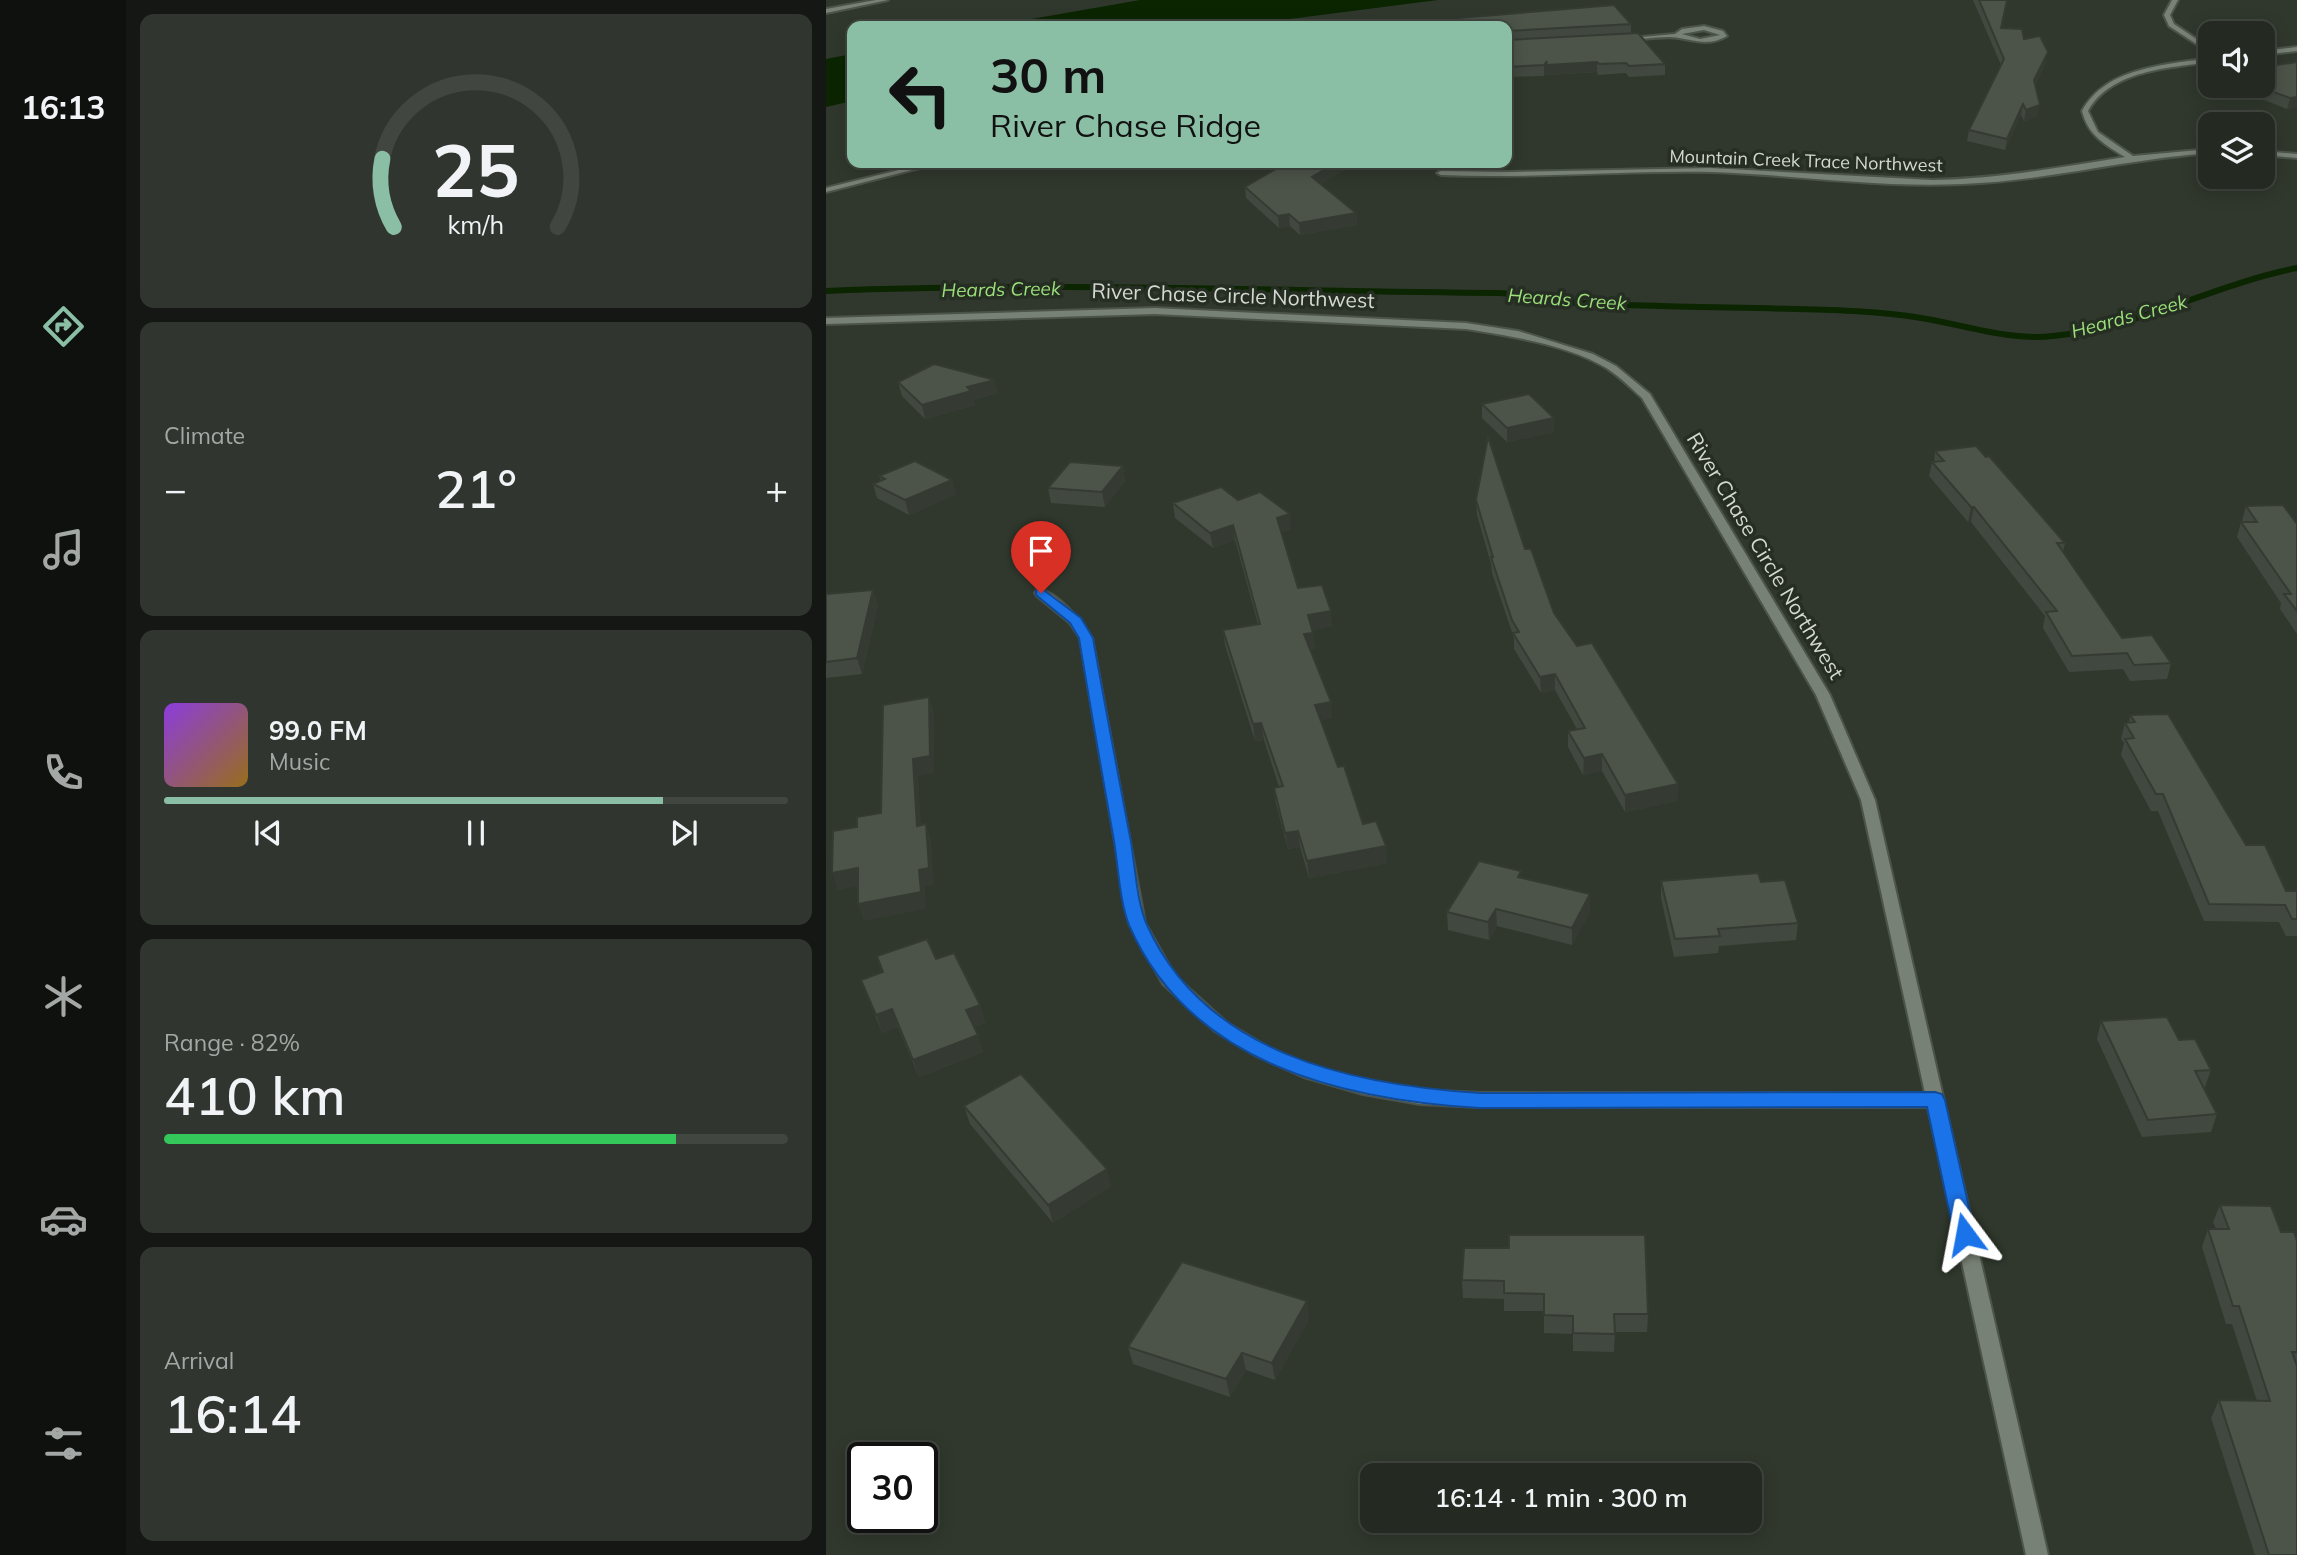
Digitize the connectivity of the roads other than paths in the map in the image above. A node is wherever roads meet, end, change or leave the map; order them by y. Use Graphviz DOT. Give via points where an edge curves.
graph roads {
  1 [pos="850,0"];
  2 [pos="885,0"];
  3 [pos="2175,0"];
  4 [pos="826,4"];
  5 [pos="826,11"];
  6 [pos="1679,36"];
  7 [pos="1616,39"];
  8 [pos="2198,43"];
  9 [pos="2297,49"];
  10 [pos="2275,52"];
  11 [pos="2198,62"];
  12 [pos="2198,152"];
  13 [pos="2275,154"];
  14 [pos="2297,156"];
  15 [pos="2130,157"];
  16 [pos="915,168"];
  17 [pos="1441,173"];
  18 [pos="826,190"];
  19 [pos="826,321"];
  20 [pos="1041,593"];
  21 [pos="1935,1100"];
  22 [pos="2037,1555"];
  1 -- 4 [label="street"];
  2 -- 5 [label="street"];
  3 -- 8 [label="street" via="2166,15 2171,25"];
  6 -- 6 [label="street" via="1702,40 1724,34 1696,28"];
  6 -- 7 [label="street"];
  9 -- 10 [label="street"];
  11 -- 15 [label="street" via="2136,75 2094,93 2085,111 2088,125"];
  12 -- 15 [label="street, Mountain Creek Trace Northwest"];
  13 -- 14 [label="street"];
  15 -- 17 [label="street, Mountain Creek Trace Northwest" via="1997,178 1929,183 1713,170"];
  16 -- 18 [label="street"];
  19 -- 21 [label="street, River Chase Circle Northwest" via="1178,311 1466,326 1562,345 1613,368 1646,396 1823,695 1868,800"];
  20 -- 21 [label="street" via="1076,621 1086,638 1137,923 1169,980 1221,1027 1263,1052 1310,1072 1420,1097"];
  21 -- 22 [label="street, River Chase Circle Northwest"];
}
